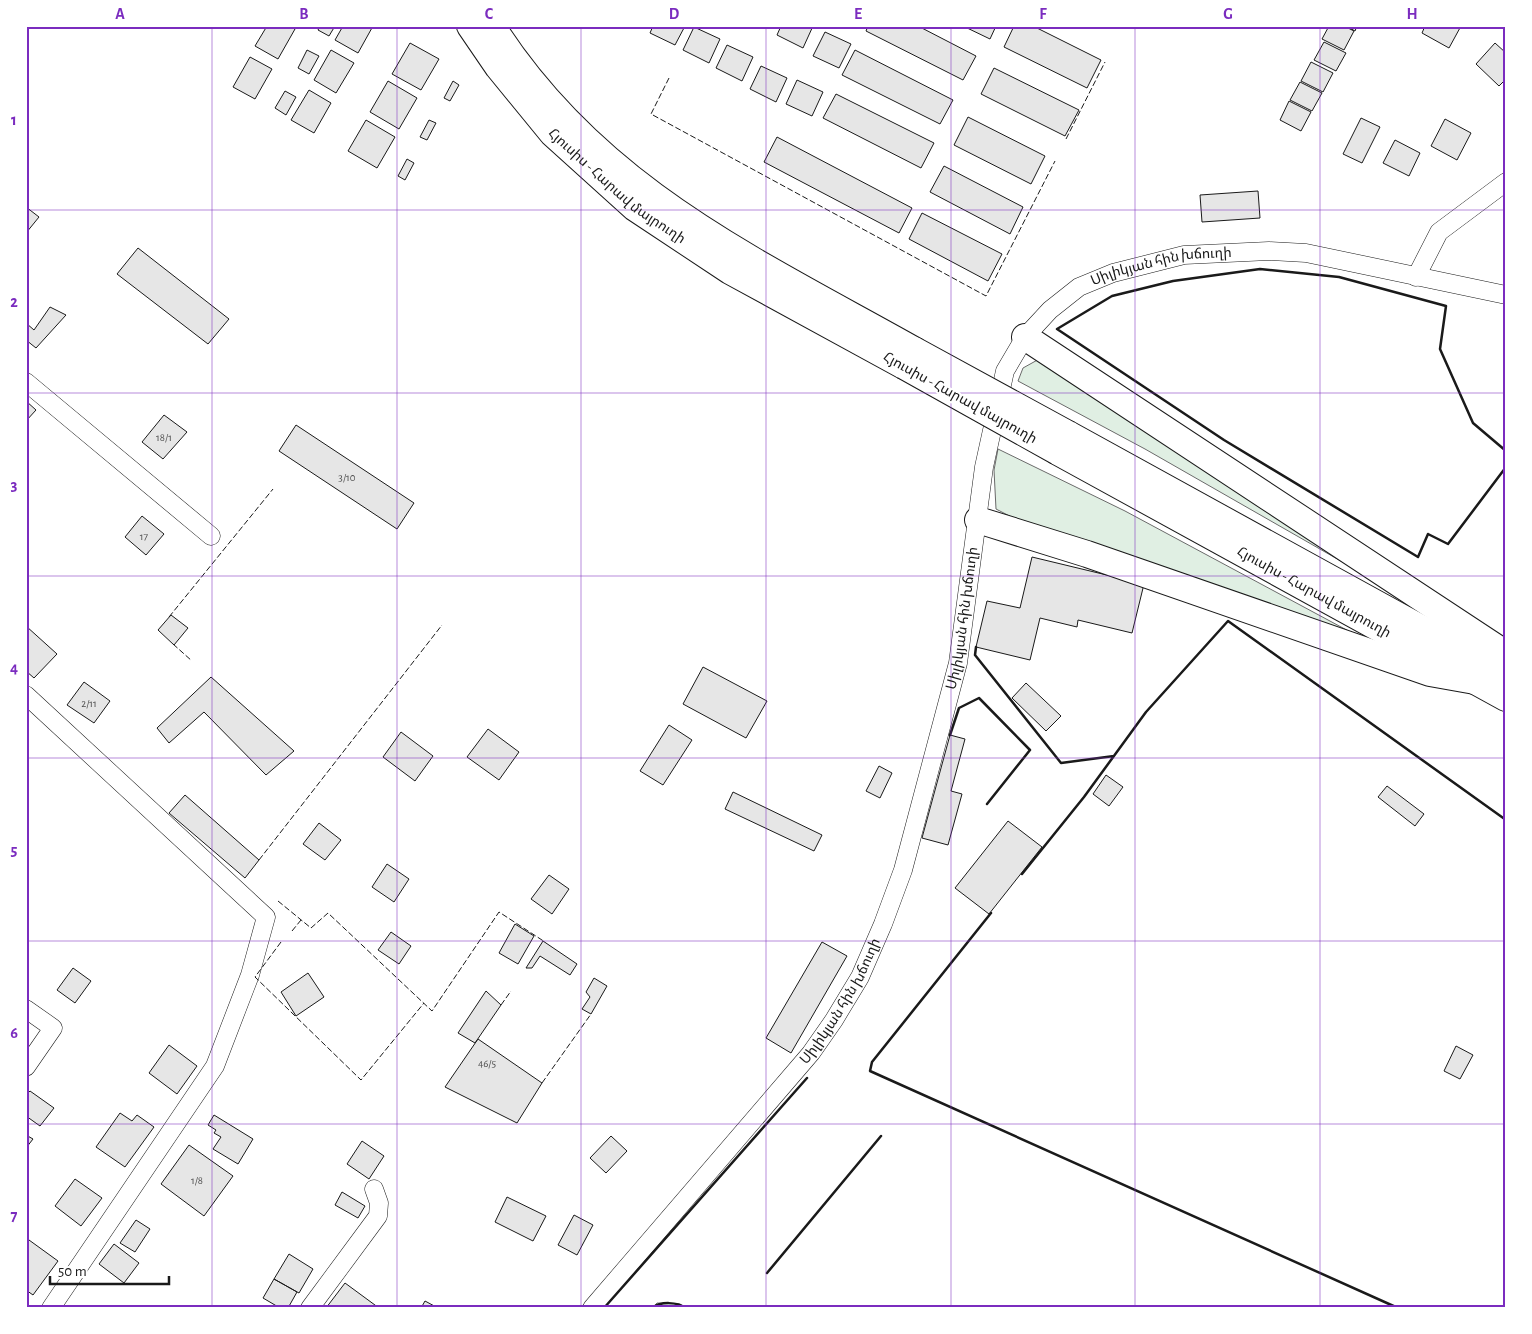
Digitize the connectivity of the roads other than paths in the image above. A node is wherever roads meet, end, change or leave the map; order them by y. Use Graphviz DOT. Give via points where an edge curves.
graph roads {
  1 [pos="470,26"];
  2 [pos="492,26"];
  3 [pos="1506,182"];
  4 [pos="1416,277"];
  5 [pos="1506,295"];
  6 [pos="1025,337"];
  7 [pos="881,343"];
  8 [pos="26,382"];
  9 [pos="1063,443"];
  10 [pos="978,520"];
  11 [pos="211,536"];
  12 [pos="1506,654"];
  13 [pos="1506,675"];
  14 [pos="1474,681"];
  15 [pos="31,698"];
  16 [pos="1506,698"];
  17 [pos="26,1009"];
  18 [pos="26,1067"];
  19 [pos="374,1189"];
  20 [pos="52,1308"];
  21 [pos="310,1308"];
  22 [pos="592,1308"];
  1 -- 7 [label="highway, Հյուսիս - Հարավ մայրուղի" via="512,85 552,133 635,208 730,271"];
  2 -- 7 [label="highway, Հյուսիս - Հարավ մայրուղի" via="527,75 577,131 649,194"];
  3 -- 4 [label="street" via="1438,232"];
  4 -- 5 [label="street, Սիլիկյան հին խճուղի"];
  4 -- 6 [label="street, Սիլիկյան հին խճուղի" via="1306,253 1269,250 1184,255 1113,273 1080,287 1050,310"];
  6 -- 10 [label="street, Սիլիկյան հին խճուղի" via="1005,371 989,437"];
  6 -- 12 [label="highway"];
  7 -- 9 [label="highway, Հյուսիս - Հարավ մայրուղի, bridge"];
  8 -- 11 [label="street"];
  9 -- 13 [label="highway, Հյուսիս - Հարավ մայրուղի"];
  9 -- 14 [label="highway, Հյուսիս - Հարավ մայրուղի"];
  10 -- 14 [label="highway" via="1096,557 1430,673"];
  10 -- 22 [label="street, Սիլիկյան հին խճուղի" via="958,663 903,870 860,977 811,1053"];
  14 -- 16 [label="highway, Հյուսիս - Հարավ մայրուղի"];
  15 -- 20 [label="street" via="266,916 250,975 215,1066"];
  17 -- 18 [label="street" via="53,1028"];
  19 -- 21 [label="street" via="380,1203 378,1216"];
}
